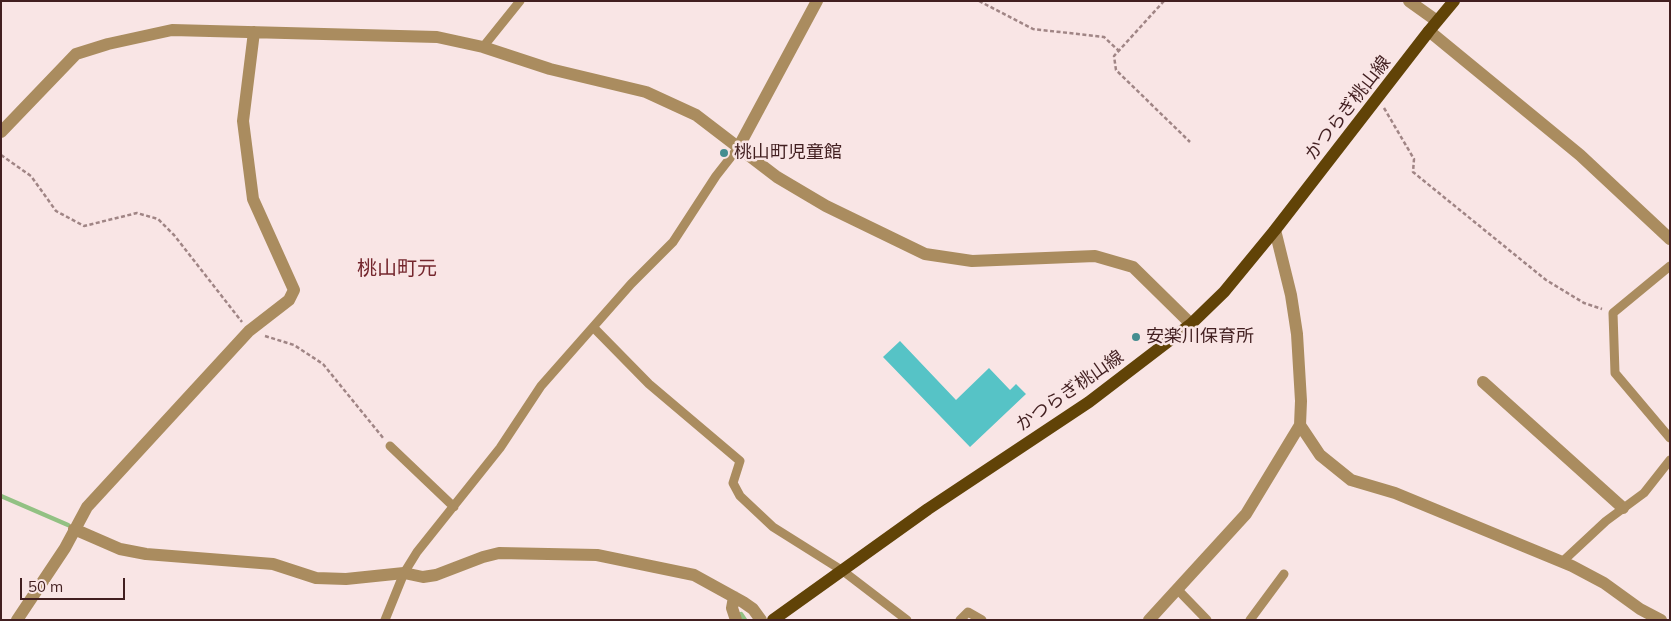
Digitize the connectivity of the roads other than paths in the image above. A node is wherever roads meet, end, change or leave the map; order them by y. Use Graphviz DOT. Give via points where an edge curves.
graph roads {
  1 [pos="520,1"];
  2 [pos="817,1"];
  3 [pos="1409,1"];
  4 [pos="1454,1"];
  5 [pos="1437,21"];
  6 [pos="1428,31"];
  7 [pos="254,32"];
  8 [pos="483,47"];
  9 [pos="1,132"];
  10 [pos="738,148"];
  11 [pos="1275,230"];
  12 [pos="1670,239"];
  13 [pos="1670,266"];
  14 [pos="1191,324"];
  15 [pos="594,328"];
  16 [pos="1483,382"];
  17 [pos="1300,425"];
  18 [pos="1670,438"];
  19 [pos="390,446"];
  20 [pos="1670,460"];
  21 [pos="454,507"];
  22 [pos="1623,508"];
  23 [pos="74,528"];
  24 [pos="1562,562"];
  25 [pos="842,571"];
  26 [pos="404,573"];
  27 [pos="1284,574"];
  28 [pos="1177,589"];
  29 [pos="734,598"];
  30 [pos="17,620"];
  31 [pos="386,620"];
  32 [pos="736,620"];
  33 [pos="761,620"];
  34 [pos="773,620"];
  35 [pos="907,620"];
  36 [pos="960,620"];
  37 [pos="982,620"];
  38 [pos="1149,620"];
  39 [pos="1207,620"];
  40 [pos="1250,620"];
  41 [pos="1661,620"];
  1 -- 8 [label="lane"];
  2 -- 10 [label="street"];
  3 -- 5 [label="street"];
  4 -- 5 [label="main road, かつらぎ桃山線"];
  5 -- 6 [label="main road, かつらぎ桃山線"];
  6 -- 11 [label="main road, かつらぎ桃山線"];
  6 -- 12 [label="street" via="1580,155"];
  7 -- 8 [label="street" via="437,37"];
  7 -- 9 [label="street" via="172,30 76,54"];
  7 -- 23 [label="street" via="243,121 253,199 294,290 289,300 249,331 87,507"];
  8 -- 10 [label="street" via="550,69 646,92 696,115"];
  10 -- 14 [label="street" via="826,206 925,254 972,262 1095,256 1134,267"];
  10 -- 15 [label="lane" via="673,242 631,284"];
  11 -- 14 [label="main road, かつらぎ桃山線" via="1224,292"];
  11 -- 17 [label="street" via="1297,334"];
  13 -- 18 [label="lane" via="1613,313 1615,373"];
  14 -- 25 [label="main road, かつらぎ桃山線" via="1089,402 928,508"];
  15 -- 21 [label="lane" via="541,386 500,448"];
  15 -- 25 [label="lane" via="649,384 740,461 733,483 740,496 772,527"];
  16 -- 22 [label="street"];
  17 -- 24 [label="street" via="1320,455 1351,480 1395,493"];
  17 -- 28 [label="street" via="1246,514"];
  19 -- 21 [label="lane"];
  20 -- 22 [label="lane" via="1644,492"];
  21 -- 26 [label="lane"];
  22 -- 24 [label="lane"];
  23 -- 26 [label="street" via="120,549 138,553 274,564 316,578"];
  23 -- 30 [label="street" via="65,548"];
  24 -- 41 [label="street" via="1604,583"];
  25 -- 34 [label="main road, かつらぎ桃山線"];
  25 -- 35 [label="lane"];
  26 -- 29 [label="street" via="436,576 499,553 597,555 694,575"];
  26 -- 31 [label="lane"];
  27 -- 40 [label="lane"];
  28 -- 38 [label="street"];
  28 -- 39 [label="lane"];
  29 -- 32 [label="street" via="732,608"];
  29 -- 33 [label="street" via="753,609"];
  36 -- 37 [label="lane" via="968,612"];
}
